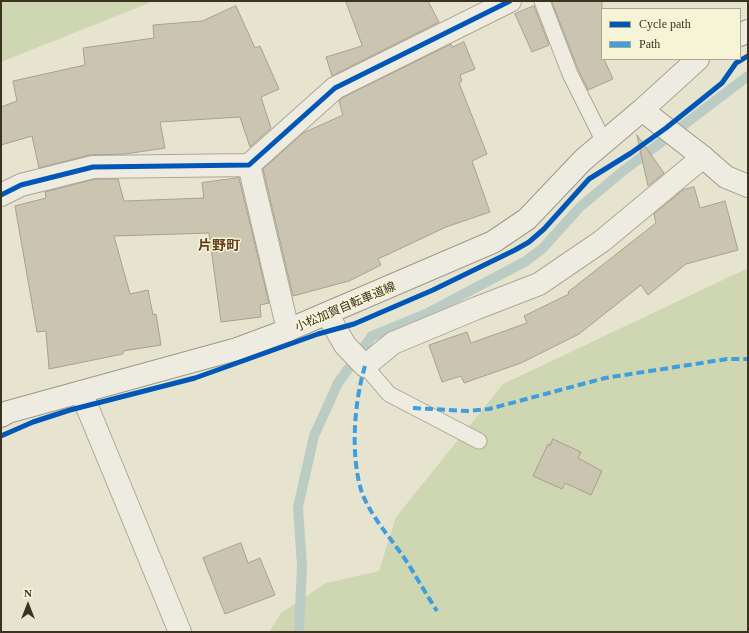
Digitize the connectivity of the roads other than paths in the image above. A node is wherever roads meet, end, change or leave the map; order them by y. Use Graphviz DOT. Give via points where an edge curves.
graph roads {
  1 [pos="510,1"];
  2 [pos="542,1"];
  3 [pos="697,60"];
  4 [pos="642,110"];
  5 [pos="604,142"];
  6 [pos="703,157"];
  7 [pos="249,164"];
  8 [pos="748,186"];
  9 [pos="1,195"];
  10 [pos="327,314"];
  11 [pos="288,330"];
  12 [pos="365,366"];
  13 [pos="81,392"];
  14 [pos="1,416"];
  15 [pos="479,441"];
  16 [pos="180,632"];
  1 -- 7 [label="street" via="335,88"];
  2 -- 5 [label="lane" via="570,74"];
  3 -- 4 [label="street, 小松加賀自転車道線"];
  4 -- 5 [label="street, 小松加賀自転車道線"];
  4 -- 6 [label="street"];
  5 -- 10 [label="street, 小松加賀自転車道線" via="583,160 528,219 493,242"];
  6 -- 8 [label="street" via="726,177"];
  6 -- 12 [label="street" via="602,241 539,284 393,343"];
  7 -- 9 [label="street" via="93,167 20,185"];
  7 -- 11 [label="street"];
  10 -- 11 [label="street, 小松加賀自転車道線"];
  10 -- 12 [label="street" via="345,345"];
  11 -- 13 [label="street, 小松加賀自転車道線" via="237,349"];
  12 -- 15 [label="lane" via="389,394"];
  13 -- 14 [label="street, 小松加賀自転車道線"];
  13 -- 16 [label="street"];
}
